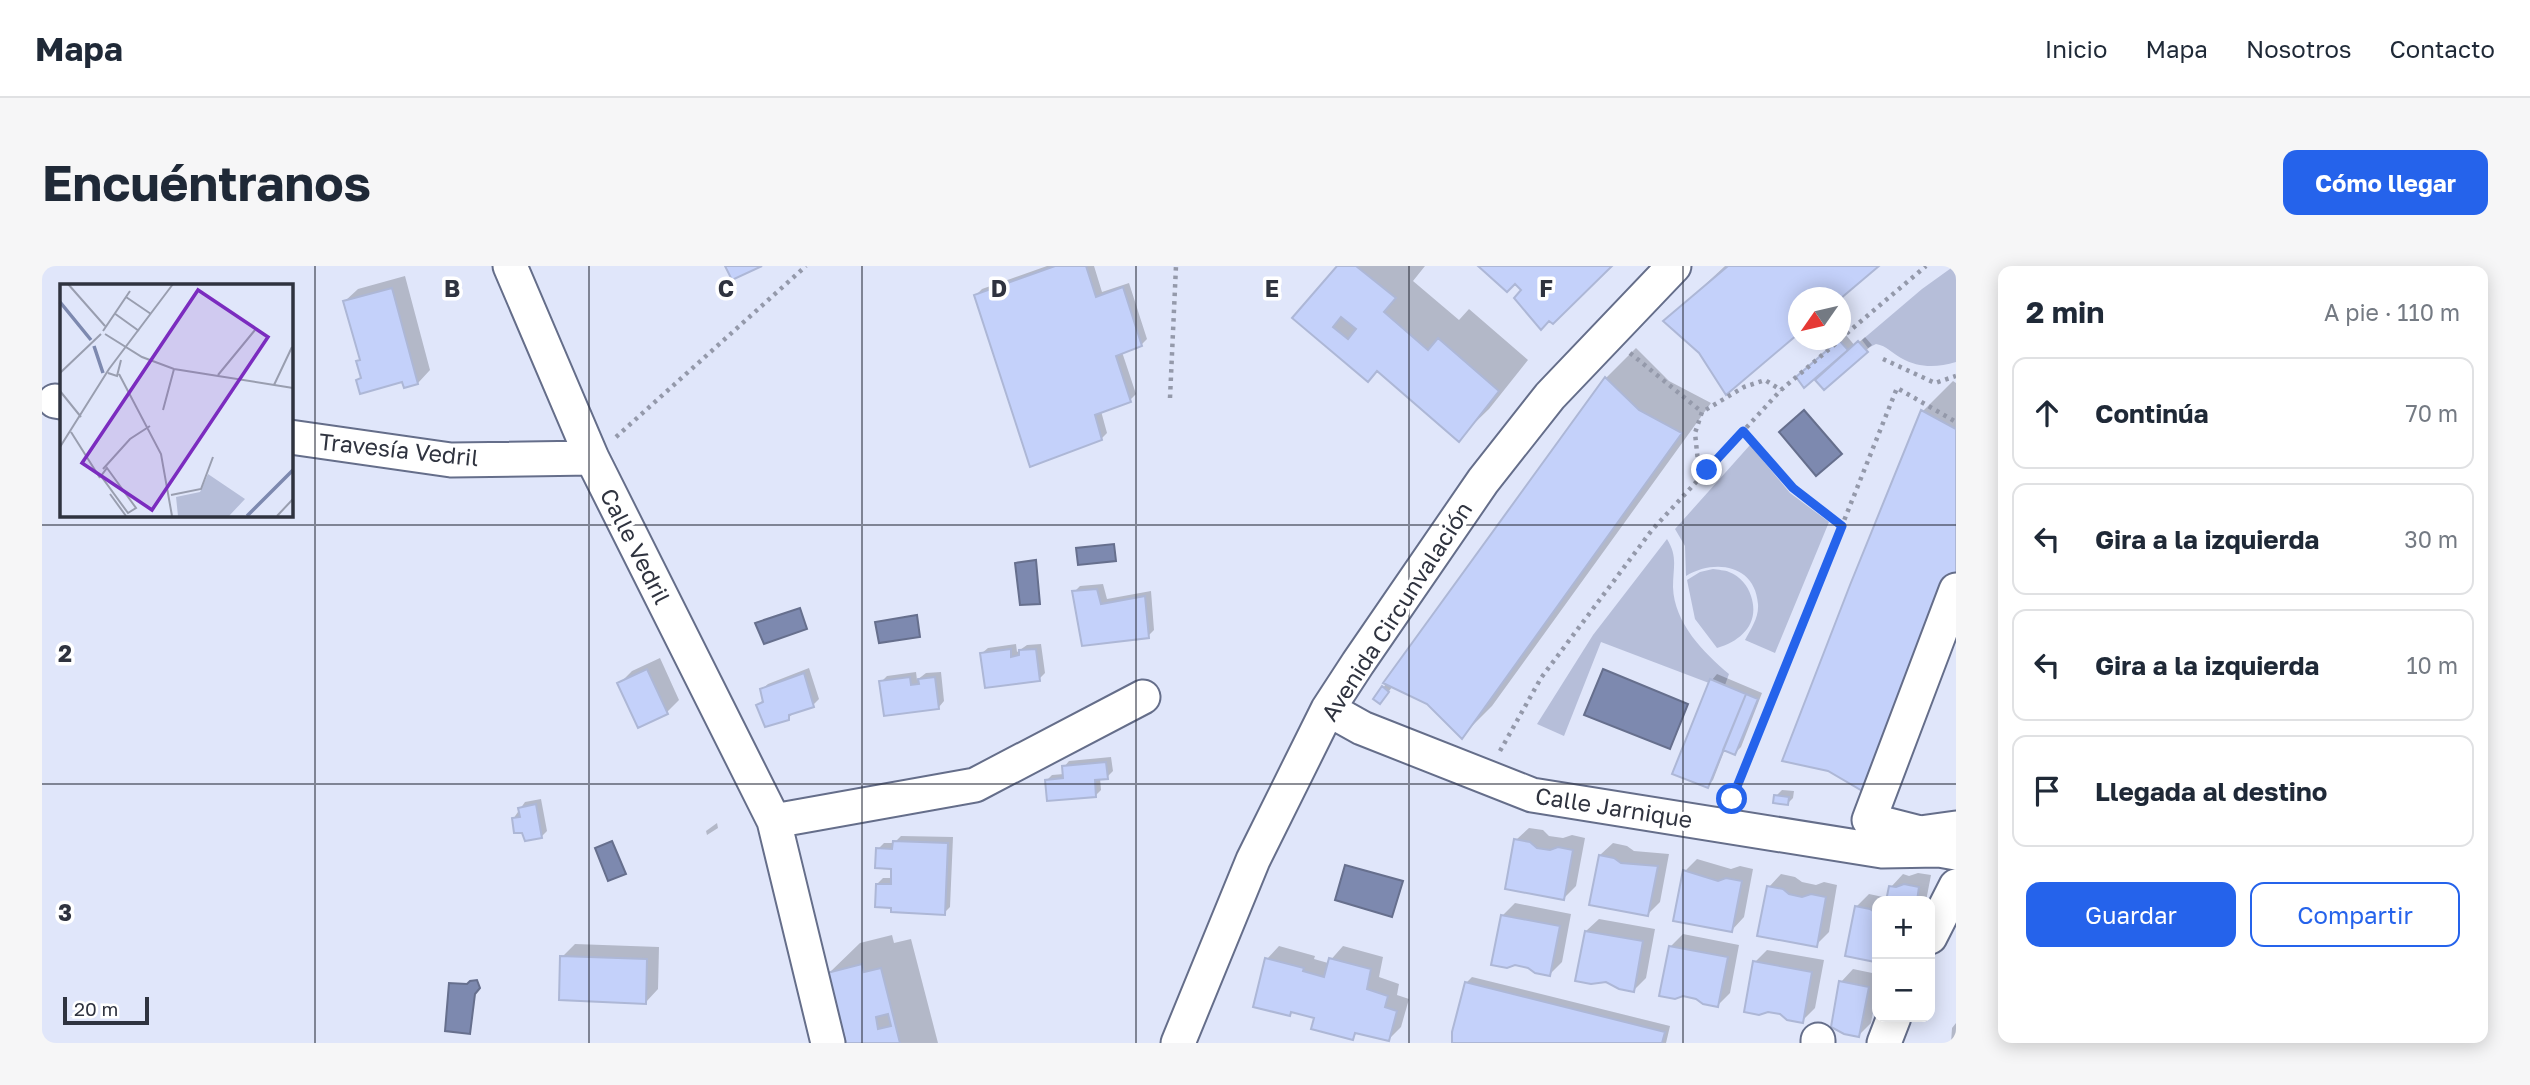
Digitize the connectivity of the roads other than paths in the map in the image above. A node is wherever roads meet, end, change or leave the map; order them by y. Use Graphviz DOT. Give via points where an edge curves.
graph roads {
  1 [pos="510,266"];
  2 [pos="1674,266"];
  3 [pos="292,436"];
  4 [pos="592,458"];
  5 [pos="1956,590"];
  6 [pos="1143,697"];
  7 [pos="1328,709"];
  8 [pos="774,821"];
  9 [pos="1956,828"];
  10 [pos="1956,853"];
  11 [pos="1956,886"];
  12 [pos="1935,927"];
  13 [pos="1892,1022"];
  14 [pos="828,1043"];
  15 [pos="1178,1043"];
  16 [pos="1884,1043"];
  1 -- 4 [label="street, Calle Vedril"];
  2 -- 7 [label="street, Avenida Circunvalación" via="1550,396 1482,481"];
  3 -- 4 [label="street, Travesía Vedril" via="451,460"];
  4 -- 8 [label="street, Calle Vedril"];
  5 -- 9 [label="street" via="1869,820 1920,833"];
  6 -- 8 [label="street" via="975,785"];
  7 -- 10 [label="street, Calle Jarnique" via="1362,728 1532,796 1882,851"];
  7 -- 15 [label="street, Avenida Circunvalación" via="1253,859"];
  8 -- 14 [label="street, Calle Vedril"];
  11 -- 12 [label="street"];
  13 -- 16 [label="street"];
}
